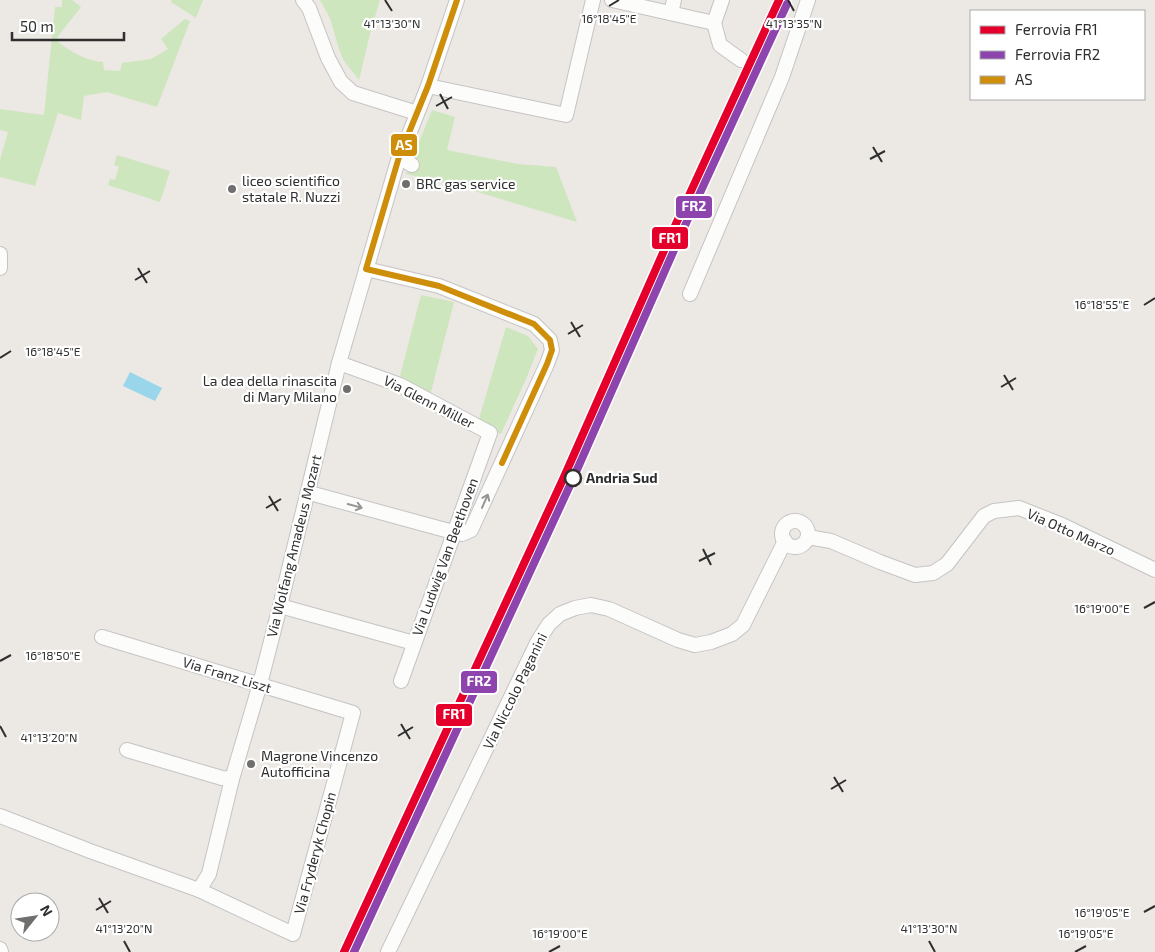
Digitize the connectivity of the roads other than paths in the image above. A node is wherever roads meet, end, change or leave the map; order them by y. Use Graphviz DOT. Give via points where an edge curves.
graph roads {
  1 [pos="303,0"];
  2 [pos="458,0"];
  3 [pos="593,0"];
  4 [pos="612,0"];
  5 [pos="722,0"];
  6 [pos="808,0"];
  7 [pos="673,7"];
  8 [pos="714,23"];
  9 [pos="741,60"];
  10 [pos="428,86"];
  11 [pos="417,113"];
  12 [pos="399,157"];
  13 [pos="412,165"];
  14 [pos="0,254"];
  15 [pos="0,268"];
  16 [pos="366,269"];
  17 [pos="690,294"];
  18 [pos="339,363"];
  19 [pos="490,433"];
  20 [pos="309,492"];
  21 [pos="458,533"];
  22 [pos="808,537"];
  23 [pos="785,541"];
  24 [pos="1155,570"];
  25 [pos="280,606"];
  26 [pos="102,636"];
  27 [pos="414,643"];
  28 [pos="401,681"];
  29 [pos="260,684"];
  30 [pos="353,713"];
  31 [pos="127,750"];
  32 [pos="232,779"];
  33 [pos="0,816"];
  34 [pos="199,890"];
  35 [pos="388,952"];
  1 -- 11 [label="street" via="328,58 352,94"];
  2 -- 10 [label="street, Via Wolfang Amadeus Mozart"];
  3 -- 10 [label="street" via="566,115 449,96"];
  4 -- 7 [label="street"];
  5 -- 8 [label="street"];
  6 -- 17 [label="street" via="782,77"];
  7 -- 8 [label="street"];
  8 -- 9 [label="street" via="720,45"];
  10 -- 11 [label="street, Via Wolfang Amadeus Mozart"];
  11 -- 12 [label="street, Via Wolfang Amadeus Mozart"];
  12 -- 13 [label="street"];
  12 -- 16 [label="street, Via Wolfang Amadeus Mozart"];
  14 -- 15 [label="street"];
  16 -- 18 [label="street, Via Wolfang Amadeus Mozart"];
  21 -- 16 [label="street, one-way" via="471,530 476,521 547,364 552,350 550,340 534,324 439,286"];
  18 -- 19 [label="street, Via Glenn Miller" via="400,385"];
  18 -- 20 [label="street, Via Wolfang Amadeus Mozart"];
  19 -- 21 [label="street, Via Ludwig Van Beethoven"];
  20 -- 21 [label="street, one-way"];
  20 -- 25 [label="street, Via Wolfang Amadeus Mozart"];
  21 -- 27 [label="street, Via Ludwig Van Beethoven"];
  22 -- 23 [label="street" via="800,546 792,546"];
  22 -- 23 [label="street" via="805,526 791,522 783,530"];
  22 -- 24 [label="street, Via Otto Marzo" via="831,541 915,575 933,573 947,564 984,516 994,510 1019,508"];
  23 -- 35 [label="street, Via Niccolo Paganini" via="743,624 732,634 712,642 695,645 678,640 609,609 591,605 560,614 549,624"];
  25 -- 27 [label="street"];
  25 -- 29 [label="street, Via Wolfang Amadeus Mozart"];
  26 -- 29 [label="street, Via Franz Liszt"];
  27 -- 28 [label="street, Via Ludwig Van Beethoven"];
  29 -- 30 [label="street, Via Franz Liszt"];
  29 -- 32 [label="street, Via Wolfang Amadeus Mozart"];
  30 -- 34 [label="street, Via Fryderyk Chopin" via="293,934"];
  31 -- 32 [label="street"];
  32 -- 34 [label="street, Via Wolfang Amadeus Mozart" via="209,874"];
  33 -- 34 [label="street"];
}
